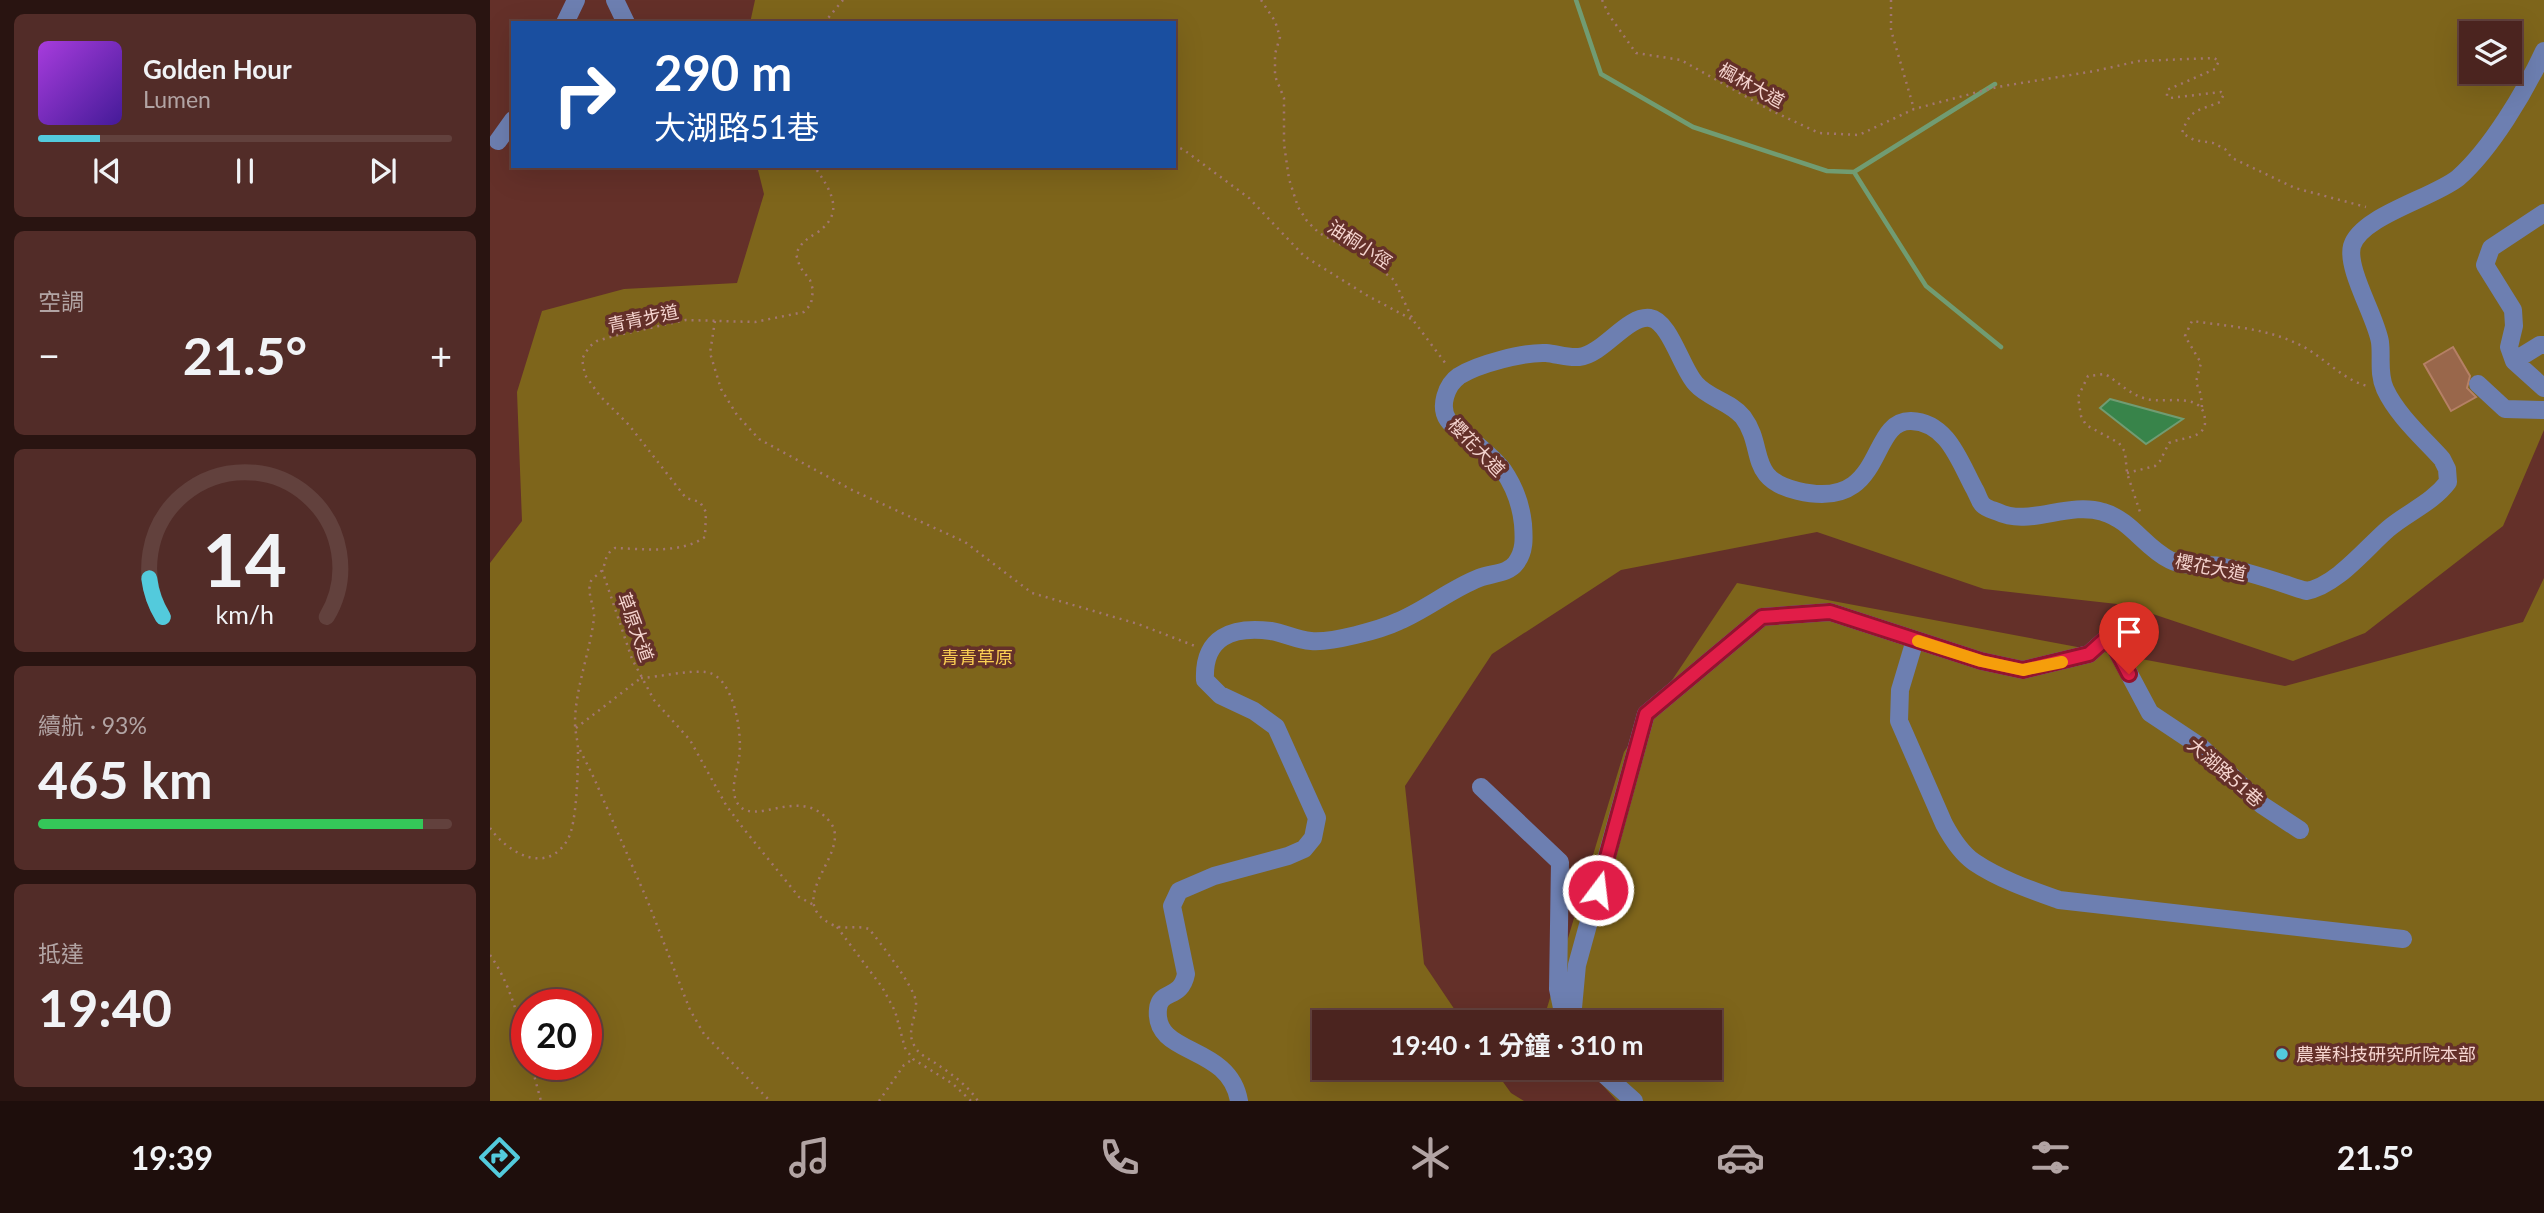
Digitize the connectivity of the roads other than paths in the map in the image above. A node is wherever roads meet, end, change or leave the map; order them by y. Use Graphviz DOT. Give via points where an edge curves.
graph roads {
  1 [pos="576,0"];
  2 [pos="615,0"];
  3 [pos="566,21"];
  4 [pos="625,21"];
  5 [pos="2544,51"];
  6 [pos="511,123"];
  7 [pos="498,141"];
  8 [pos="2544,213"];
  9 [pos="2544,345"];
  10 [pos="2514,361"];
  11 [pos="2478,384"];
  12 [pos="2544,388"];
  13 [pos="2544,410"];
  14 [pos="1915,640"];
  15 [pos="1481,787"];
  16 [pos="2300,830"];
  17 [pos="2403,939"];
  18 [pos="1562,1010"];
  19 [pos="1573,1010"];
  20 [pos="1610,1080"];
  21 [pos="1239,1101"];
  22 [pos="1634,1101"];
  1 -- 3 [label="street"];
  2 -- 4 [label="street"];
  5 -- 21 [label="street, 櫻花大道" via="2476,160 2456,179 2380,218 2353,246 2353,263 2380,341 2384,388 2442,459 2448,482 2439,495 2390,527 2316,589 2306,591 2219,566 2171,561 2119,519 2101,511 2067,508 2028,517 2004,516 1983,505 1943,434 1909,421 1894,426 1884,437 1869,470 1852,487 1830,494 1799,492 1777,484 1761,469 1741,414 1696,386 1661,324 1650,318 1637,320 1591,355 1572,358 1528,353 1456,377 1444,407 1448,421 1504,472 1521,506 1525,542 1520,560 1510,570 1481,577 1396,623 1331,640 1241,631 1222,637 1204,661 1205,680 1220,695 1276,727 1317,818 1313,838 1304,849 1179,891 1172,906 1186,974 1184,984 1158,1007 1159,1022 1167,1037 1225,1071"];
  6 -- 7 [label="street"];
  8 -- 10 [label="street" via="2491,248 2485,264 2513,310 2509,347"];
  9 -- 10 [label="street"];
  10 -- 12 [label="street"];
  11 -- 13 [label="street" via="2504,409"];
  14 -- 16 [label="street, 大湖路51巷" via="2023,670 2089,654 2109,636 2150,713 2201,747 2262,805"];
  14 -- 17 [label="street" via="1900,690 1899,721 1944,824 1973,861 2059,900"];
  14 -- 19 [label="street, 大湖路51巷" via="1830,612 1762,617 1646,714 1577,965"];
  15 -- 18 [label="street" via="1560,862 1558,989"];
  20 -- 22 [label="street"];
}
